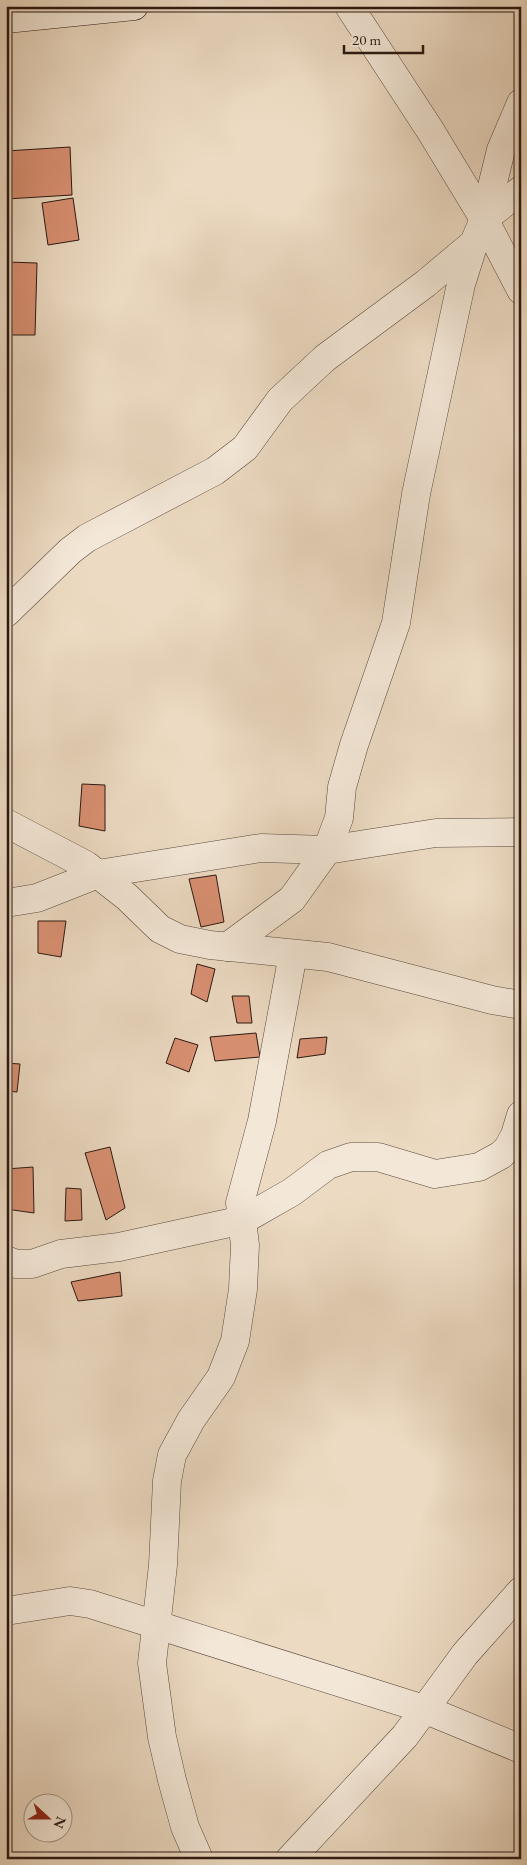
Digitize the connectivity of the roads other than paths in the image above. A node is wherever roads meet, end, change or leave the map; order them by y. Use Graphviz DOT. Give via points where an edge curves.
graph roads {
  1 [pos="134,6"];
  2 [pos="349,6"];
  3 [pos="6,19"];
  4 [pos="521,102"];
  5 [pos="521,190"];
  6 [pos="479,231"];
  7 [pos="521,290"];
  8 [pos="6,613"];
  9 [pos="6,823"];
  10 [pos="521,832"];
  11 [pos="327,850"];
  12 [pos="98,874"];
  13 [pos="6,904"];
  14 [pos="227,947"];
  15 [pos="292,954"];
  16 [pos="521,1005"];
  17 [pos="521,1115"];
  18 [pos="243,1220"];
  19 [pos="6,1260"];
  20 [pos="521,1591"];
  21 [pos="6,1611"];
  22 [pos="157,1624"];
  23 [pos="424,1709"];
  24 [pos="521,1749"];
  25 [pos="199,1859"];
  26 [pos="290,1859"];
  1 -- 3 [label="street"];
  2 -- 6 [label="street" via="430,130"];
  4 -- 6 [label="street" via="501,150"];
  5 -- 6 [label="street"];
  6 -- 7 [label="street"];
  6 -- 8 [label="street" via="425,284 325,358 280,400 245,448 215,471 87,538"];
  6 -- 11 [label="street" via="461,284 416,494 396,623 354,745 342,787 339,818"];
  9 -- 12 [label="street" via="86,864"];
  10 -- 11 [label="street" via="436,833"];
  11 -- 12 [label="street" via="260,848"];
  11 -- 14 [label="street" via="292,899"];
  12 -- 13 [label="street" via="37,898"];
  12 -- 14 [label="street" via="160,929 180,939"];
  14 -- 15 [label="street"];
  15 -- 16 [label="street" via="328,957"];
  15 -- 18 [label="street" via="262,1121 240,1203"];
  17 -- 18 [label="street" via="508,1148 479,1167 435,1174 378,1157 351,1157 328,1165 292,1192"];
  18 -- 19 [label="street" via="119,1247 61,1254 32,1264"];
  18 -- 22 [label="street" via="243,1289 235,1341 221,1377 191,1420 172,1455 167,1481"];
  20 -- 23 [label="street" via="465,1654"];
  21 -- 22 [label="street" via="70,1601"];
  22 -- 23 [label="street"];
  22 -- 25 [label="street" via="152,1663 162,1737 185,1827"];
  23 -- 24 [label="street"];
  23 -- 26 [label="street" via="405,1736"];
}
